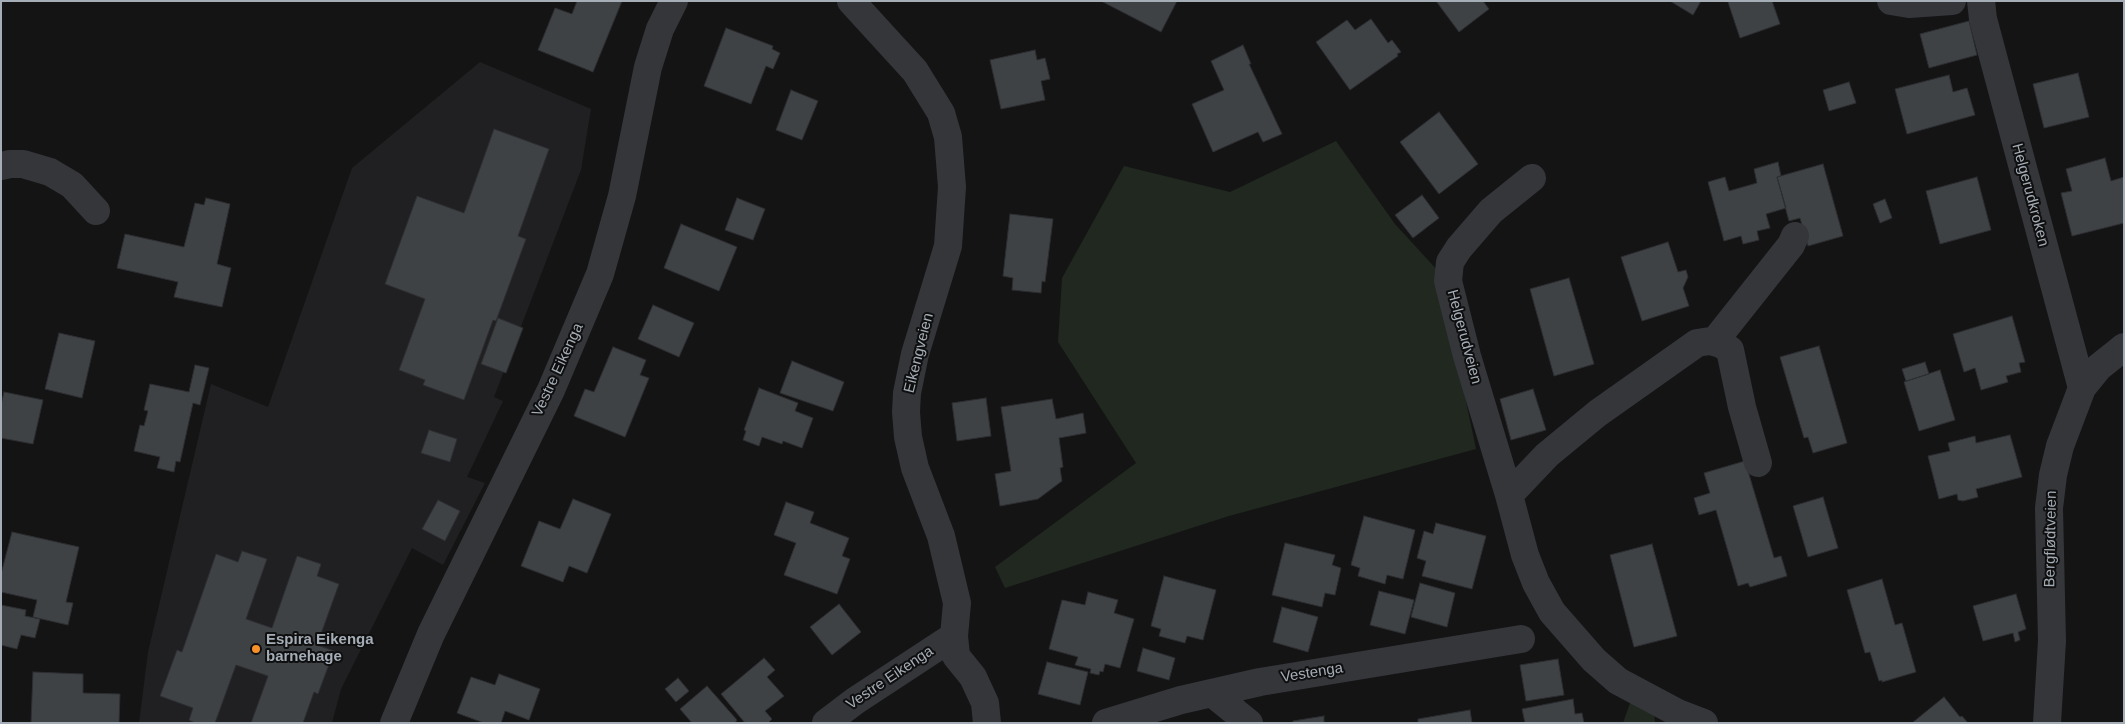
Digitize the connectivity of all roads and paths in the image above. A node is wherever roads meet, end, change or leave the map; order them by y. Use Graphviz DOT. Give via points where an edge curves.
graph roads {
  1 [pos="674,1"];
  2 [pos="851,1"];
  3 [pos="1891,1"];
  4 [pos="1952,1"];
  5 [pos="1981,1"];
  6 [pos="1,166"];
  7 [pos="1532,178"];
  8 [pos="96,211"];
  9 [pos="1795,236"];
  10 [pos="1714,342"];
  11 [pos="2124,347"];
  12 [pos="2082,388"];
  13 [pos="1758,463"];
  14 [pos="1509,495"];
  15 [pos="954,636"];
  16 [pos="1521,639"];
  17 [pos="1212,693"];
  18 [pos="394,723"];
  19 [pos="826,723"];
  20 [pos="987,723"];
  21 [pos="1106,723"];
  22 [pos="1249,723"];
  23 [pos="1704,723"];
  24 [pos="2047,723"];
  1 -- 18 [label="street, Vestre Eikenga" via="660,29 648,67 622,196 600,274 550,390 431,634"];
  2 -- 15 [label="street, Eikengveien" via="915,71 940,112 948,137 952,187 948,246 916,354 906,412 916,468 941,536 957,603"];
  3 -- 4 [label="street" via="1909,4"];
  5 -- 12 [label="street, Helgerudkroken" via="1983,19"];
  6 -- 8 [label="street" via="23,164 50,172 72,185"];
  7 -- 14 [label="street, Helgerudveien" via="1479,223 1450,262 1448,281"];
  9 -- 10 [label="street"];
  10 -- 13 [label="street" via="1730,350"];
  10 -- 14 [label="street" via="1697,343 1598,413 1547,455"];
  11 -- 12 [label="street, Bergflødtveien" via="2099,367"];
  12 -- 24 [label="street, Bergflødtveien" via="2060,446 2049,508 2052,641"];
  14 -- 23 [label="street, Helgerudveien" via="1536,583 1552,612 1572,636 1618,681"];
  15 -- 19 [label="street, Vestre Eikenga"];
  15 -- 20 [label="street, Eikengveien" via="956,656 973,677 981,694 988,712"];
  16 -- 17 [label="street, Vestenga" via="1260,682"];
  17 -- 21 [label="street, Vestenga" via="1146,709"];
  17 -- 22 [label="street"];
}
